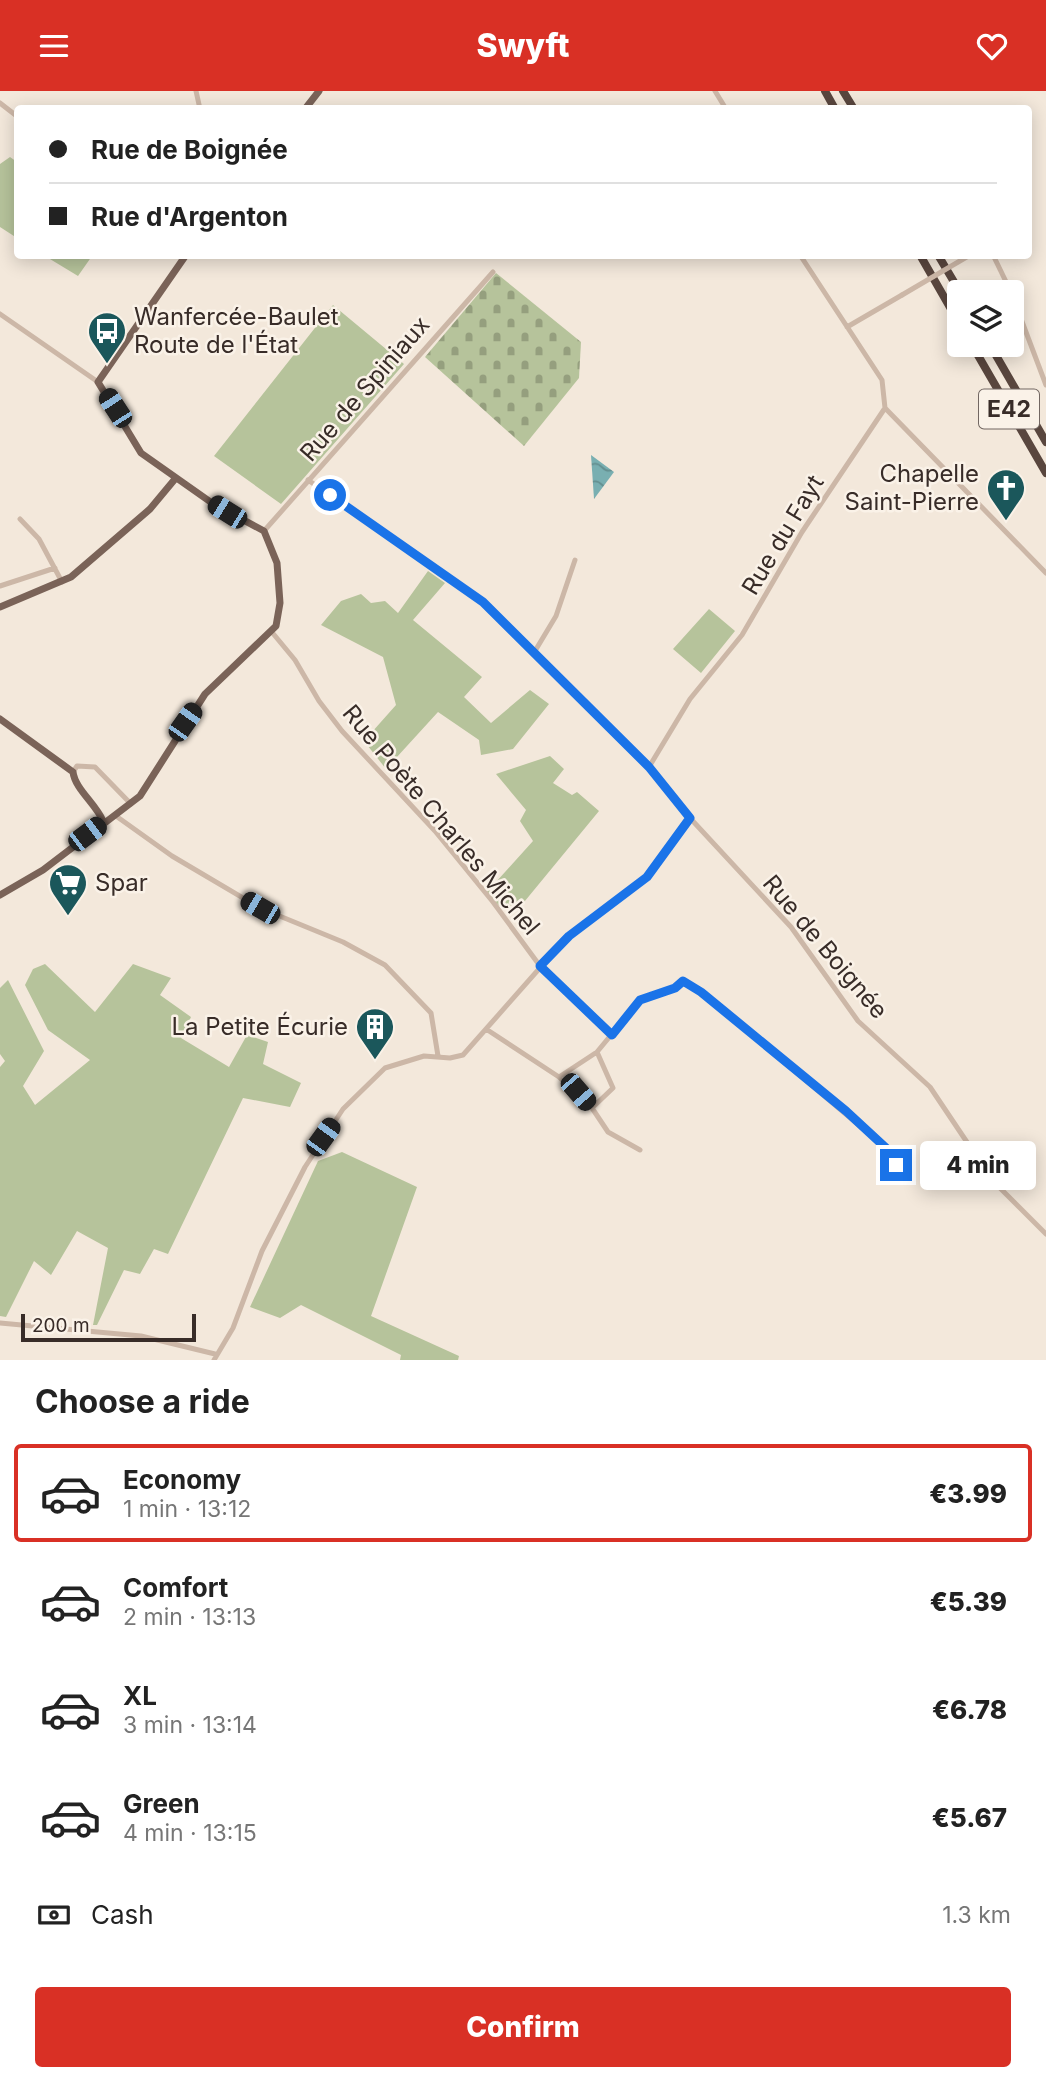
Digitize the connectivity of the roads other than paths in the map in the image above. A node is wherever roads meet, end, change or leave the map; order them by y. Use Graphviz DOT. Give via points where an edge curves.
graph roads {
  1 [pos="319,91"];
  2 [pos="0,103"];
  3 [pos="308,105"];
  4 [pos="14,114"];
  5 [pos="183,259"];
  6 [pos="803,259"];
  7 [pos="922,259"];
  8 [pos="940,259"];
  9 [pos="963,259"];
  10 [pos="995,259"];
  11 [pos="493,272"];
  12 [pos="953,280"];
  13 [pos="1005,280"];
  14 [pos="947,302"];
  15 [pos="0,314"];
  16 [pos="847,327"];
  17 [pos="1024,327"];
  18 [pos="979,357"];
  19 [pos="997,357"];
  20 [pos="98,382"];
  21 [pos="1046,385"];
  22 [pos="885,408"];
  23 [pos="1046,442"];
  24 [pos="1046,473"];
  25 [pos="176,479"];
  26 [pos="308,480"];
  27 [pos="20,519"];
  28 [pos="264,531"];
  29 [pos="575,560"];
  30 [pos="55,568"];
  31 [pos="1046,573"];
  32 [pos="62,582"];
  33 [pos="0,586"];
  34 [pos="0,607"];
  35 [pos="271,631"];
  36 [pos="535,651"];
  37 [pos="0,719"];
  38 [pos="649,767"];
  39 [pos="73,772"];
  40 [pos="131,804"];
  41 [pos="116,816"];
  42 [pos="690,818"];
  43 [pos="103,821"];
  44 [pos="0,895"];
  45 [pos="540,966"];
  46 [pos="486,1029"];
  47 [pos="612,1035"];
  48 [pos="597,1052"];
  49 [pos="438,1056"];
  50 [pos="559,1077"];
  51 [pos="592,1108"];
  52 [pos="640,1150"];
  53 [pos="905,1181"];
  54 [pos="1046,1234"];
  55 [pos="0,1322"];
  56 [pos="214,1357"];
  1 -- 3 [label="main road"];
  2 -- 4 [label="street"];
  5 -- 20 [label="main road"];
  6 -- 16 [label="street"];
  7 -- 14 [label="highway"];
  8 -- 12 [label="highway"];
  9 -- 16 [label="street, bridge"];
  10 -- 13 [label="street"];
  11 -- 26 [label="street, Rue de Spiniaux"];
  15 -- 20 [label="street"];
  16 -- 22 [label="street" via="882,380"];
  17 -- 21 [label="street"];
  18 -- 24 [label="highway, E42"];
  19 -- 23 [label="highway, E42"];
  20 -- 25 [label="main road" via="136,447"];
  22 -- 31 [label="street"];
  22 -- 38 [label="street, Rue du Fayt" via="802,533 743,635 690,699"];
  25 -- 28 [label="main road"];
  25 -- 32 [label="main road" via="138,521"];
  26 -- 28 [label="street, Rue de Spiniaux"];
  26 -- 36 [label="street, Rue de Boignée" via="483,602"];
  27 -- 30 [label="street"];
  28 -- 35 [label="main road" via="279,578 280,603"];
  29 -- 36 [label="street" via="556,616"];
  30 -- 32 [label="street"];
  30 -- 33 [label="street"];
  32 -- 34 [label="main road"];
  35 -- 40 [label="main road" via="205,694 156,775"];
  35 -- 45 [label="street, Rue Poète Charles Michel" via="342,731 435,831"];
  36 -- 38 [label="street, Rue de Boignée"];
  37 -- 39 [label="main road"];
  38 -- 42 [label="street, Rue de Boignée"];
  39 -- 40 [label="street" via="85,764 104,775"];
  39 -- 43 [label="main road"];
  40 -- 41 [label="main road"];
  41 -- 43 [label="main road"];
  41 -- 49 [label="street" via="260,908 343,942 385,965 431,1013"];
  42 -- 45 [label="street" via="647,877 569,936"];
  42 -- 54 [label="street, Rue de Boignée" via="790,927 858,1021 930,1087 993,1181"];
  43 -- 44 [label="main road" via="43,870"];
  45 -- 46 [label="street"];
  45 -- 47 [label="street, Rue Poète Charles Michel"];
  46 -- 49 [label="street" via="463,1055"];
  46 -- 50 [label="street"];
  47 -- 48 [label="street"];
  47 -- 53 [label="street" via="640,1000 683,981 846,1111 886,1148"];
  48 -- 50 [label="street"];
  48 -- 51 [label="street" via="613,1088"];
  49 -- 56 [label="street" via="406,1059 385,1068 343,1109 305,1167 262,1251 233,1328"];
  50 -- 51 [label="street"];
  51 -- 52 [label="street" via="608,1132"];
  55 -- 56 [label="street" via="141,1336"];
}
